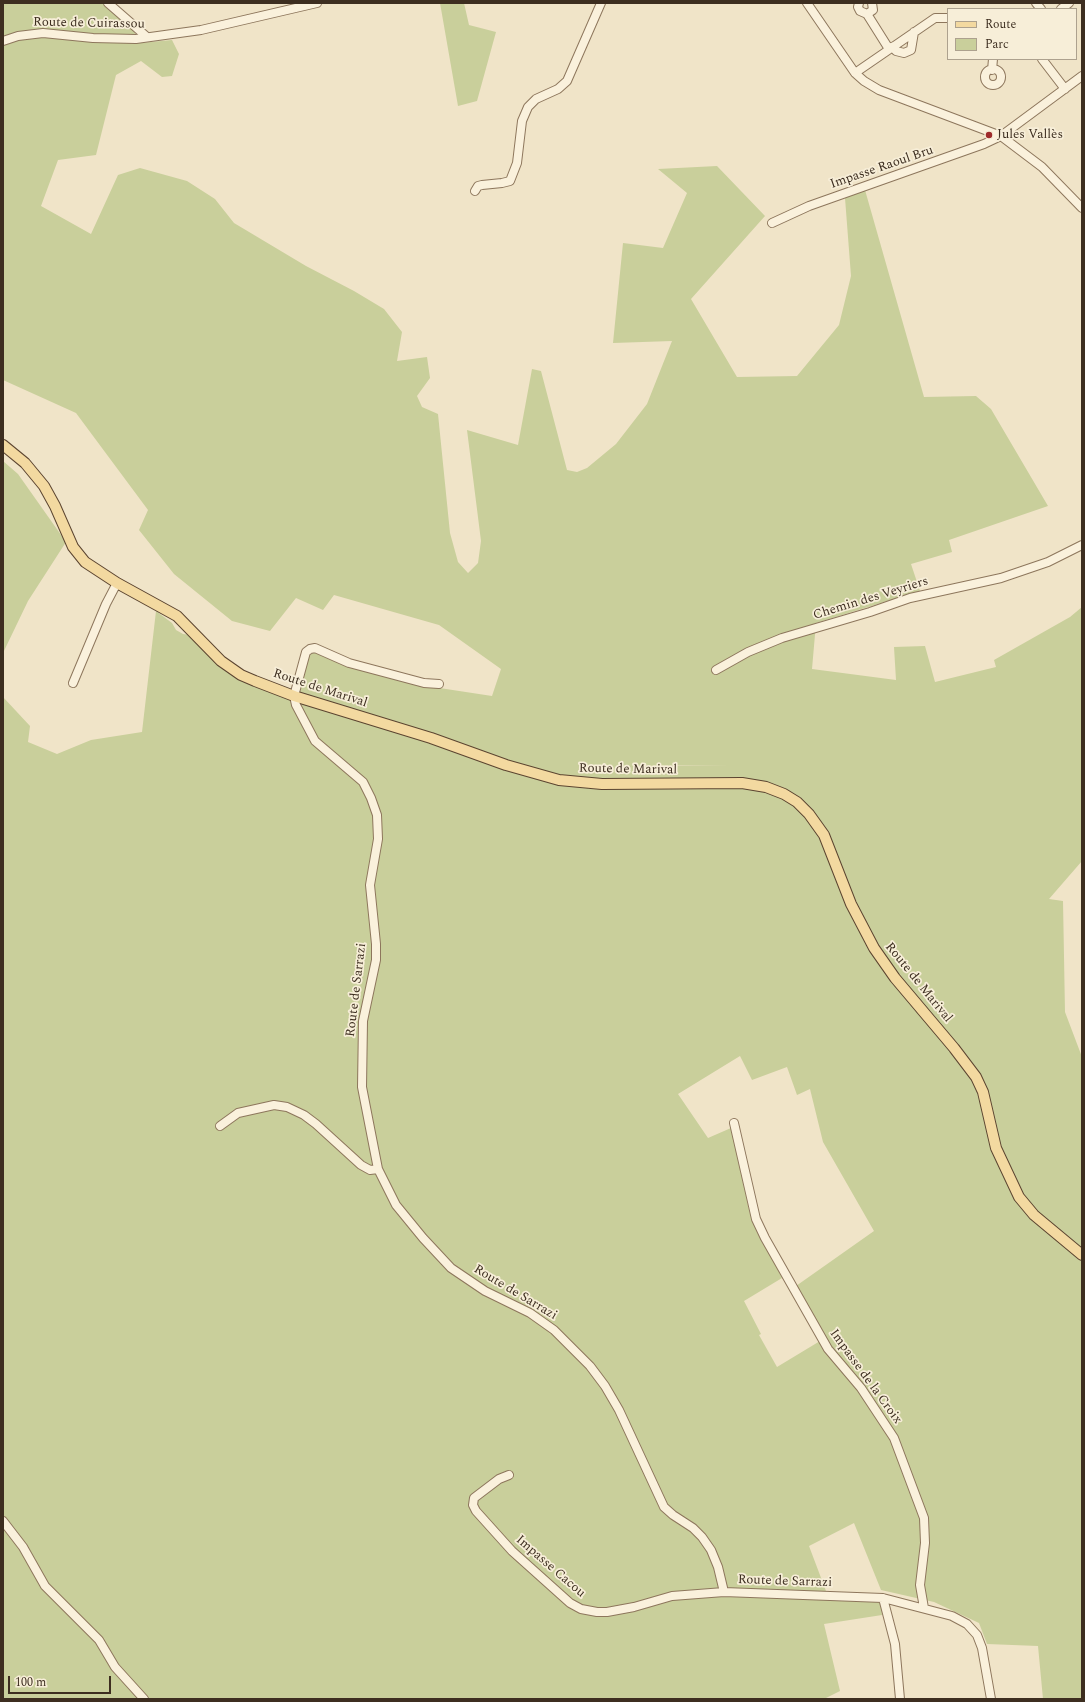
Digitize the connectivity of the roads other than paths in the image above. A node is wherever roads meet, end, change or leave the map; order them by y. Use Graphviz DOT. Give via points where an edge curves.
graph roads {
  1 [pos="108,3"];
  2 [pos="317,3"];
  3 [pos="601,3"];
  4 [pos="807,3"];
  5 [pos="859,3"];
  6 [pos="872,3"];
  7 [pos="867,14"];
  8 [pos="947,18"];
  9 [pos="914,32"];
  10 [pos="147,37"];
  11 [pos="3,41"];
  12 [pos="891,48"];
  13 [pos="993,60"];
  14 [pos="1043,60"];
  15 [pos="992,70"];
  16 [pos="855,73"];
  17 [pos="1082,76"];
  18 [pos="1064,89"];
  19 [pos="1001,136"];
  20 [pos="475,191"];
  21 [pos="1082,208"];
  22 [pos="772,223"];
  23 [pos="3,445"];
  24 [pos="1082,545"];
  25 [pos="117,584"];
  26 [pos="716,670"];
  27 [pos="73,683"];
  28 [pos="439,684"];
  29 [pos="294,696"];
  30 [pos="734,1123"];
  31 [pos="220,1126"];
  32 [pos="378,1169"];
  33 [pos="1082,1255"];
  34 [pos="509,1475"];
  35 [pos="3,1521"];
  36 [pos="724,1592"];
  37 [pos="883,1598"];
  38 [pos="924,1608"];
  39 [pos="144,1699"];
  40 [pos="900,1699"];
  41 [pos="990,1699"];
  1 -- 10 [label="street"];
  2 -- 10 [label="street, Route de Cuirassou" via="201,30"];
  3 -- 20 [label="street" via="567,81 558,89 536,99 528,107 522,121 517,163 510,181 478,186"];
  4 -- 16 [label="street"];
  5 -- 7 [label="street" via="860,11"];
  6 -- 7 [label="street" via="873,10"];
  7 -- 12 [label="street"];
  8 -- 9 [label="street" via="935,18"];
  9 -- 12 [label="street"];
  9 -- 12 [label="street" via="911,50 904,53"];
  10 -- 11 [label="street, Route de Cuirassou" via="93,38 43,33"];
  12 -- 16 [label="street"];
  13 -- 15 [label="street"];
  14 -- 18 [label="street"];
  16 -- 19 [label="street" via="864,82 879,90"];
  17 -- 18 [label="street, Impasse Raoul Bru"];
  18 -- 19 [label="street, Impasse Raoul Bru"];
  19 -- 21 [label="street" via="1042,167"];
  19 -- 22 [label="street, Impasse Raoul Bru" via="809,206"];
  23 -- 25 [label="main road, Route de Marival" via="25,463 44,486 68,540 80,557"];
  24 -- 26 [label="street, Chemin des Veyriers" via="1048,562 1001,578 910,598 782,638 748,652"];
  25 -- 27 [label="street"];
  25 -- 29 [label="main road, Route de Marival" via="177,616 230,668"];
  28 -- 29 [label="street" via="403,678 349,663 315,648 306,652"];
  29 -- 32 [label="street, Route de Sarrazi" via="296,706 315,741 363,782 377,815 378,839 370,885 376,960 363,1021 362,1087"];
  29 -- 33 [label="main road, Route de Marival" via="559,780 602,784 742,783 766,786 791,798 819,827 854,910 874,948 895,978 976,1076 984,1096 996,1148 1019,1197 1034,1215"];
  30 -- 38 [label="street, Impasse de la Croix" via="756,1219 764,1238 828,1349 861,1388 894,1438 924,1518 925,1543 920,1585"];
  31 -- 32 [label="street" via="238,1113 274,1105 287,1107 316,1124 361,1165 370,1170"];
  32 -- 36 [label="street, Route de Sarrazi" via="396,1205 451,1268 485,1291 530,1314 554,1330 590,1366 619,1410 664,1507 702,1537 710,1550 718,1567"];
  34 -- 36 [label="street, Impasse Cacou" via="499,1479 474,1498 473,1505 512,1551 570,1604 582,1609 607,1612 634,1608 672,1596"];
  35 -- 39 [label="street" via="23,1547 45,1586 99,1640 115,1667"];
  36 -- 37 [label="street, Route de Sarrazi"];
  37 -- 38 [label="street, Route de Sarrazi"];
  37 -- 40 [label="street" via="895,1644"];
  38 -- 41 [label="street, Route de Sarrazi" via="952,1616 967,1624 977,1635 982,1648"];
}
